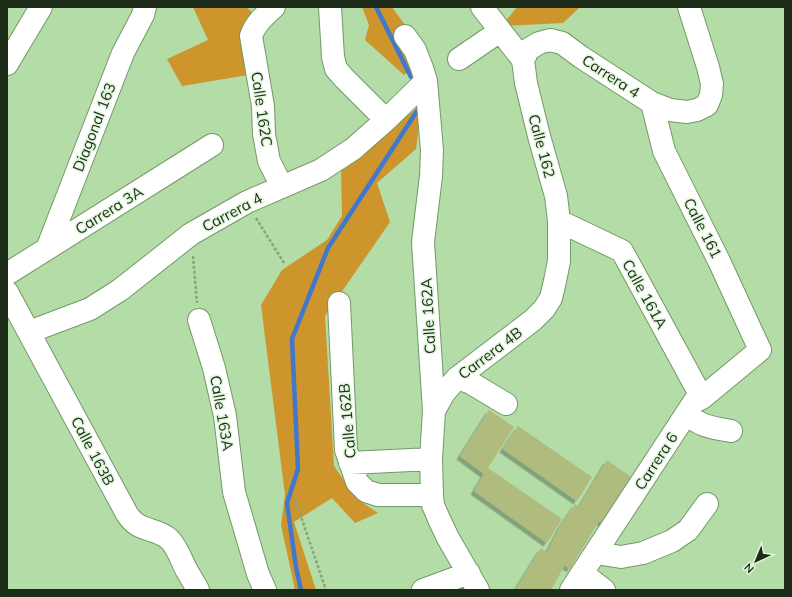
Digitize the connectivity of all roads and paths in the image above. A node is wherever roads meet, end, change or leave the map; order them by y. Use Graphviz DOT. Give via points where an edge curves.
graph roads {
  1 [pos="41,7"];
  2 [pos="145,7"];
  3 [pos="274,7"];
  4 [pos="330,7"];
  5 [pos="482,7"];
  6 [pos="689,7"];
  7 [pos="500,30"];
  8 [pos="405,36"];
  9 [pos="459,59"];
  10 [pos="523,60"];
  11 [pos="7,64"];
  12 [pos="426,81"];
  13 [pos="652,103"];
  14 [pos="386,120"];
  15 [pos="212,145"];
  16 [pos="282,187"];
  17 [pos="247,202"];
  18 [pos="559,221"];
  19 [pos="191,234"];
  20 [pos="47,249"];
  21 [pos="284,263"];
  22 [pos="7,274"];
  23 [pos="7,292"];
  24 [pos="551,298"];
  25 [pos="339,303"];
  26 [pos="199,320"];
  27 [pos="29,332"];
  28 [pos="760,350"];
  29 [pos="457,378"];
  30 [pos="506,404"];
  31 [pos="695,405"];
  32 [pos="434,411"];
  33 [pos="731,431"];
  34 [pos="432,459"];
  35 [pos="350,463"];
  36 [pos="432,495"];
  37 [pos="295,499"];
  38 [pos="707,504"];
  39 [pos="596,553"];
  40 [pos="473,582"];
  41 [pos="577,582"];
  42 [pos="198,590"];
  43 [pos="265,590"];
  44 [pos="326,590"];
  45 [pos="423,590"];
  46 [pos="604,590"];
  1 -- 11 [label="street"];
  2 -- 20 [label="street, Diagonal 163" via="123,53"];
  3 -- 16 [label="street, Calle 162C" via="254,28 251,36 269,161"];
  4 -- 14 [label="street" via="336,68"];
  5 -- 7 [label="street"];
  6 -- 13 [label="street, Carrera 4" via="708,67 712,84 711,95 707,105 686,112 670,110"];
  7 -- 9 [label="street"];
  7 -- 10 [label="street"];
  8 -- 12 [label="street, Calle 162A" via="415,50"];
  10 -- 13 [label="street, Carrera 4" via="529,49 539,43 550,40 562,43"];
  10 -- 18 [label="street, Calle 162" via="526,83 556,196"];
  12 -- 14 [label="street, Carrera 4"];
  12 -- 32 [label="street, Calle 162A" via="432,150 423,242"];
  13 -- 28 [label="street, Calle 161" via="664,151"];
  14 -- 16 [label="street, Carrera 4" via="321,170"];
  15 -- 20 [label="street, Carrera 3A"];
  16 -- 17 [label="street, Carrera 4"];
  17 -- 19 [label="street, Carrera 4"];
  17 -- 21 [label="path"];
  18 -- 24 [label="street, Calle 162" via="558,261"];
  18 -- 31 [label="street, Calle 161A" via="622,251"];
  19 -- 26 [label="path"];
  19 -- 27 [label="street, Carrera 4" via="120,290 90,309"];
  20 -- 22 [label="street, Carrera 3A"];
  23 -- 27 [label="street, Calle 163B"];
  24 -- 29 [label="street, Carrera 4B" via="533,320"];
  25 -- 35 [label="street, Calle 162B" via="346,450"];
  26 -- 43 [label="street, Calle 163A" via="225,416 234,492"];
  27 -- 42 [label="street, Calle 163B" via="131,521 168,538"];
  28 -- 31 [label="street, Carrera 6"];
  29 -- 30 [label="street" via="471,383"];
  29 -- 32 [label="street, Carrera 4B" via="444,393"];
  31 -- 33 [label="street" via="692,419"];
  31 -- 39 [label="street, Carrera 6"];
  32 -- 34 [label="street, Calle 162A"];
  34 -- 35 [label="street"];
  34 -- 36 [label="street, Calle 162A"];
  35 -- 36 [label="street, Calle 162B" via="357,482 366,491 378,495"];
  36 -- 40 [label="street, Calle 162A" via="439,519"];
  37 -- 44 [label="path"];
  38 -- 39 [label="street" via="688,530 672,541 643,553 621,557"];
  39 -- 41 [label="street, Carrera 6"];
  40 -- 45 [label="street"];
  41 -- 46 [label="street"];
}
